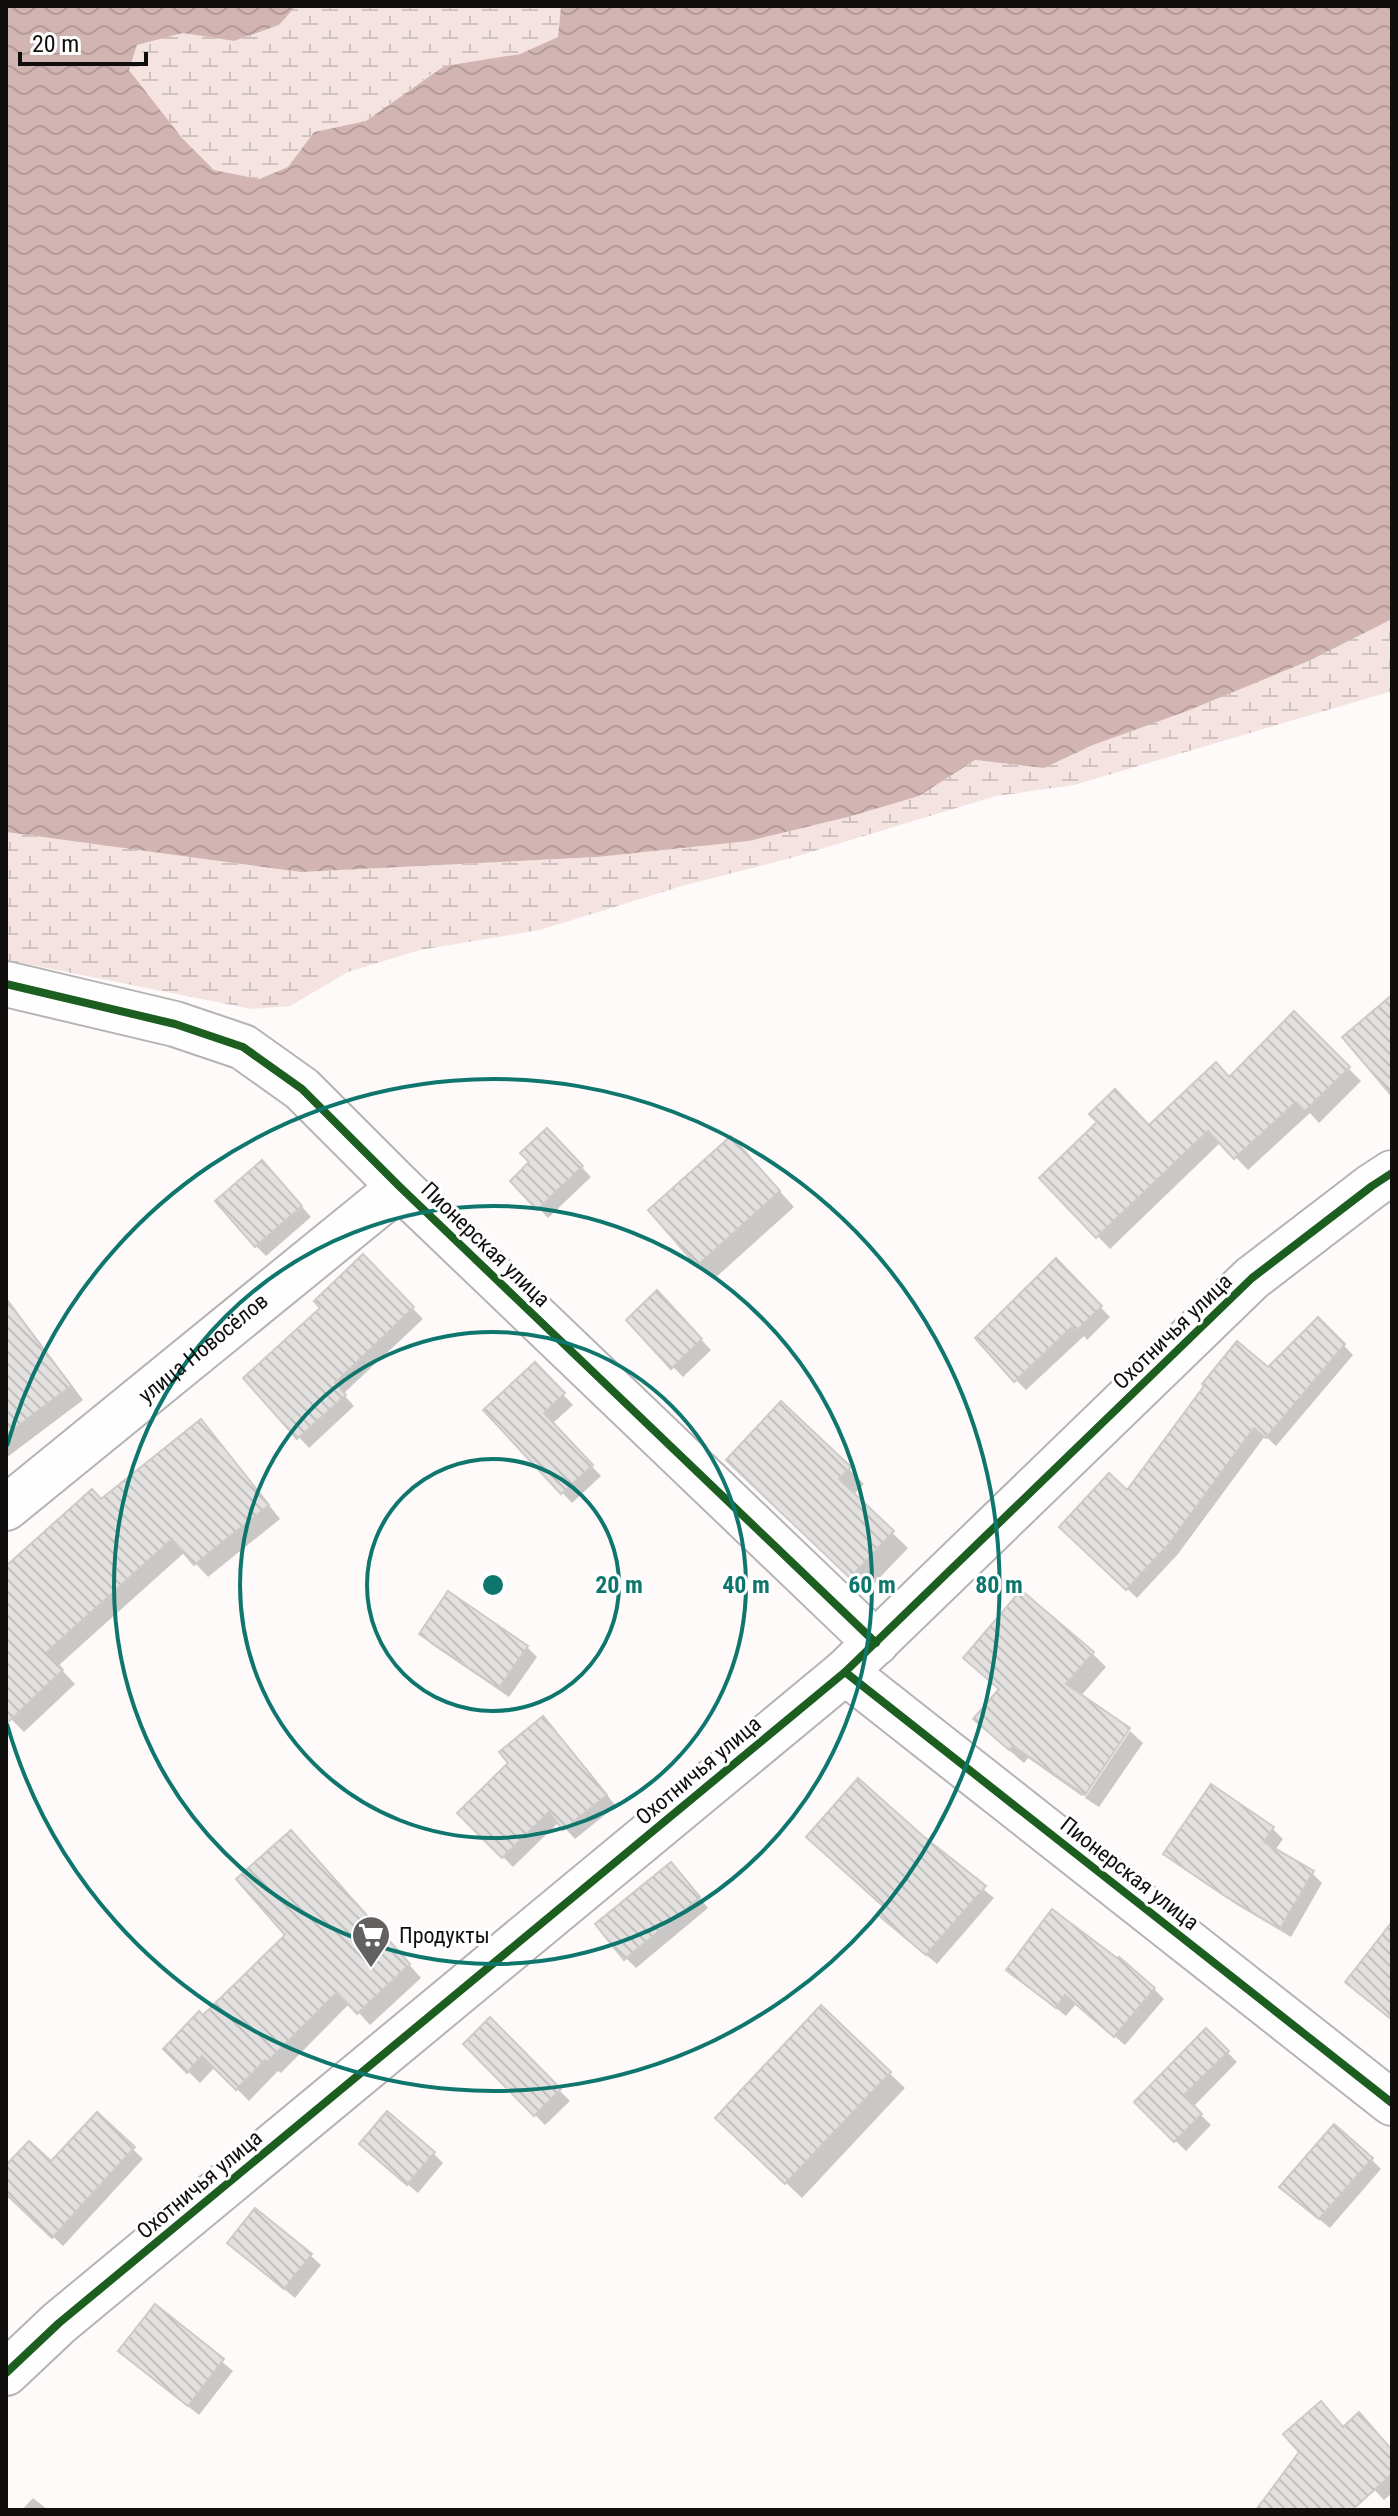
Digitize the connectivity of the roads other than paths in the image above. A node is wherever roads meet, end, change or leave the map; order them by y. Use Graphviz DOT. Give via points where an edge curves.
graph roads {
  1 [pos="6,984"];
  2 [pos="1392,1173"];
  3 [pos="400,1187"];
  4 [pos="6,1508"];
  5 [pos="860,1657"];
  6 [pos="1392,2103"];
  7 [pos="6,2373"];
  1 -- 3 [label="street, Пионерская улица" via="175,1024 243,1047 302,1089"];
  2 -- 5 [label="street, Охотничья улица" via="1252,1278"];
  3 -- 4 [label="street, улица Новосёлов"];
  3 -- 5 [label="street, Пионерская улица"];
  5 -- 6 [label="street, Пионерская улица"];
  5 -- 7 [label="street, Охотничья улица" via="59,2323"];
}
